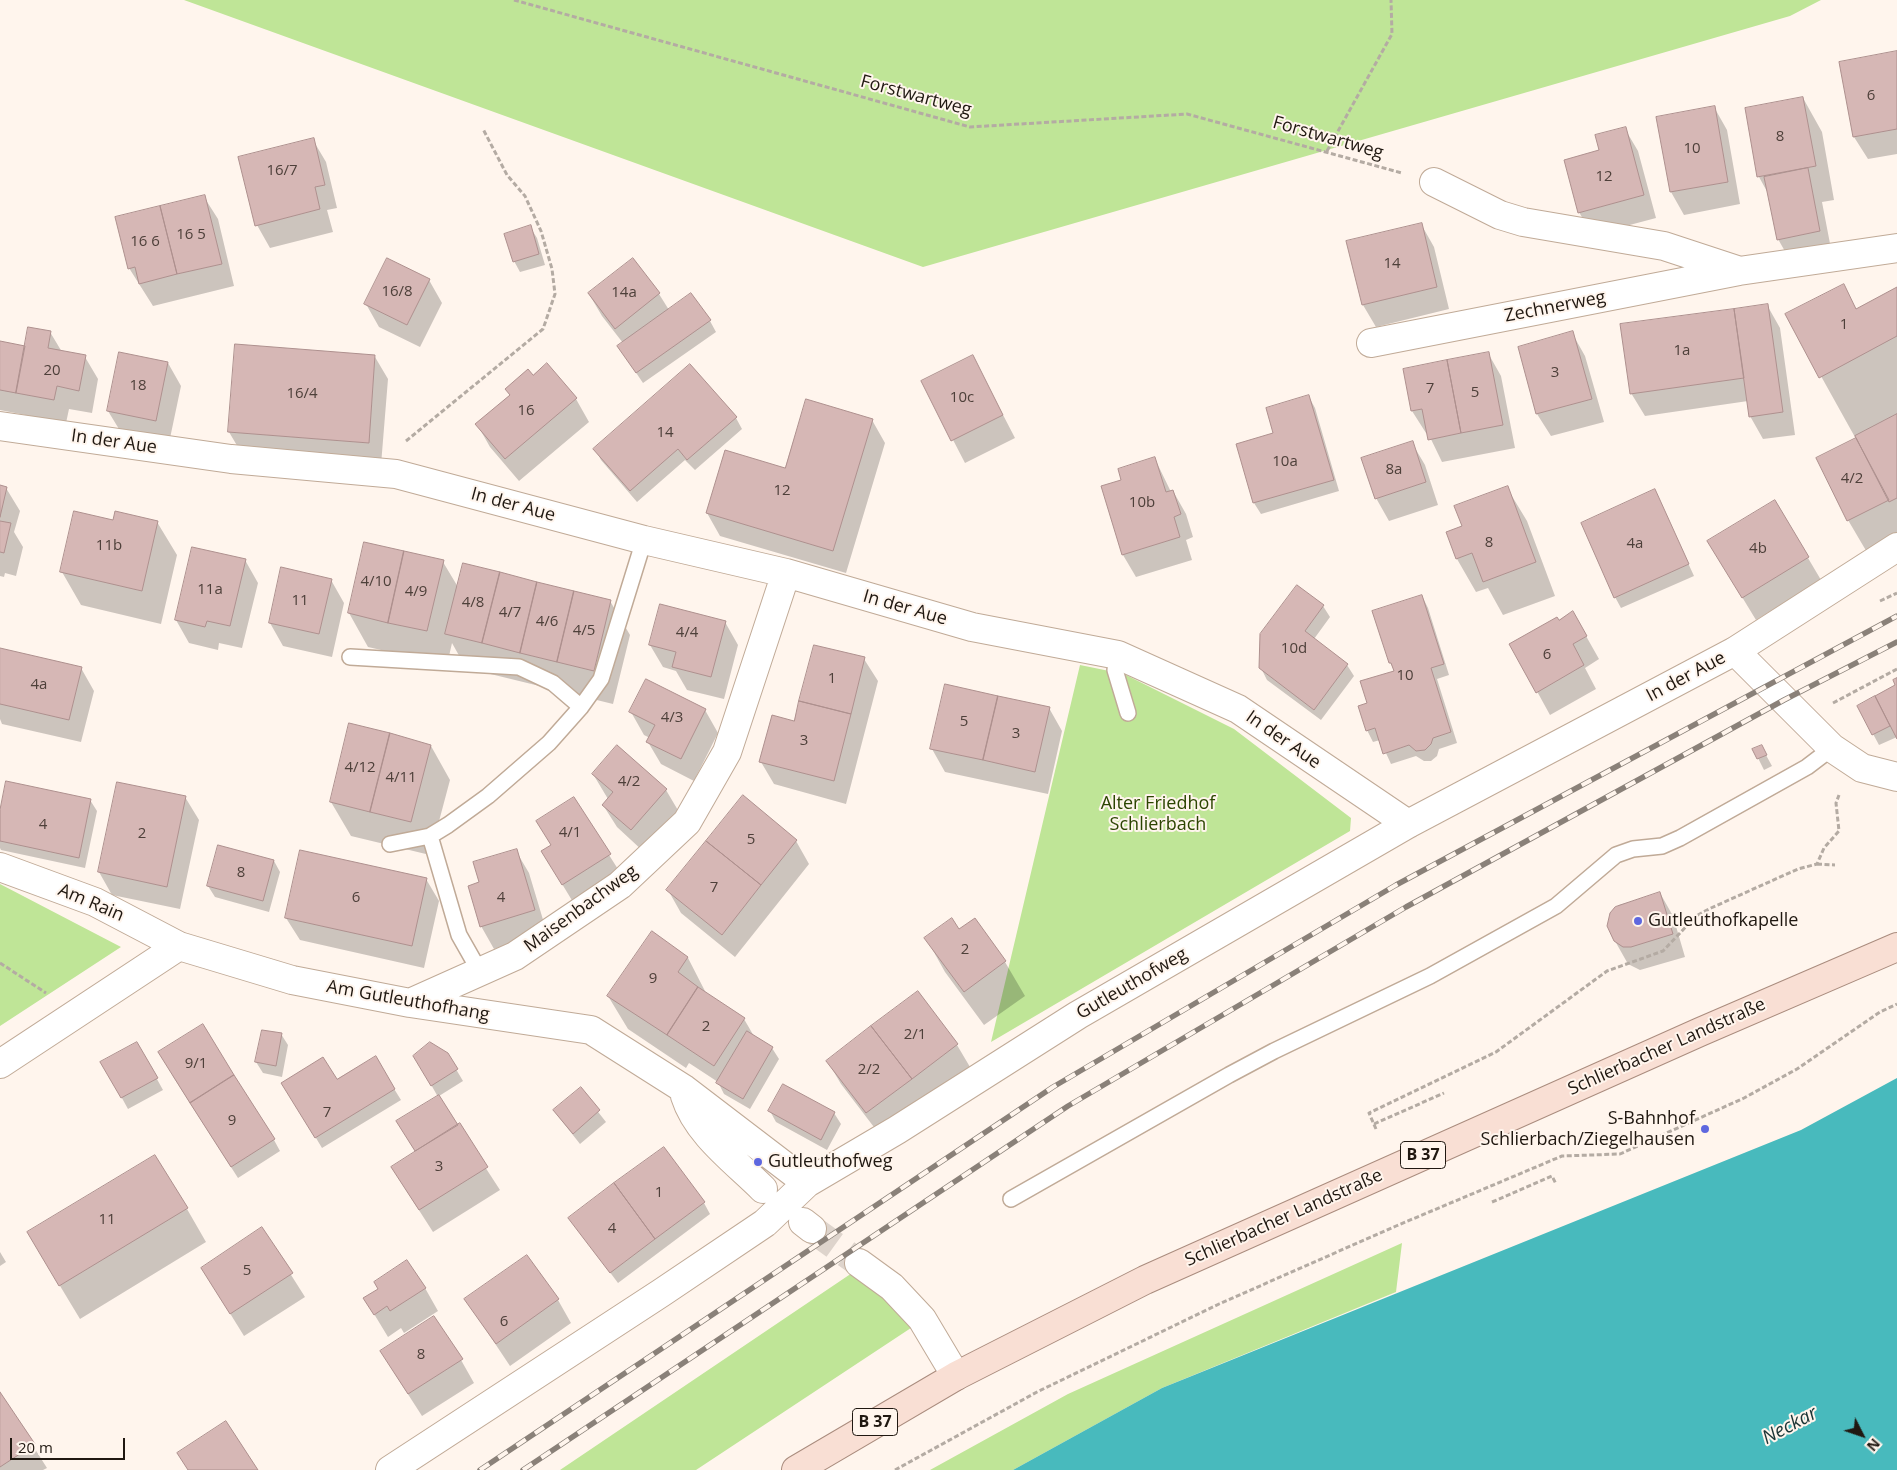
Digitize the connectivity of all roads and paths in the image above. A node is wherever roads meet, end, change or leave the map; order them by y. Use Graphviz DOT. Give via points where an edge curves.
graph roads {
  1 [pos="514,0"];
  2 [pos="1391,0"];
  3 [pos="483,129"];
  4 [pos="1327,151"];
  5 [pos="1434,182"];
  6 [pos="1897,248"];
  7 [pos="1739,271"];
  8 [pos="1371,343"];
  9 [pos="0,426"];
  10 [pos="396,474"];
  11 [pos="644,540"];
  12 [pos="1897,546"];
  13 [pos="786,573"];
  14 [pos="1735,651"];
  15 [pos="1118,655"];
  16 [pos="350,657"];
  17 [pos="1897,669"];
  18 [pos="1828,705"];
  19 [pos="581,707"];
  20 [pos="1128,713"];
  21 [pos="1832,748"];
  22 [pos="1897,777"];
  23 [pos="1836,812"];
  24 [pos="1408,824"];
  25 [pos="430,836"];
  26 [pos="390,844"];
  27 [pos="1817,864"];
  28 [pos="1836,865"];
  29 [pos="0,867"];
  30 [pos="179,946"];
  31 [pos="1897,947"];
  32 [pos="0,964"];
  33 [pos="480,972"];
  34 [pos="410,1003"];
  35 [pos="1897,1004"];
  36 [pos="75,1015"];
  37 [pos="0,1064"];
  38 [pos="684,1089"];
  39 [pos="1444,1093"];
  40 [pos="1374,1124"];
  41 [pos="1376,1129"];
  42 [pos="807,1184"];
  43 [pos="1556,1184"];
  44 [pos="763,1189"];
  45 [pos="1011,1199"];
  46 [pos="1492,1202"];
  47 [pos="859,1263"];
  48 [pos="956,1376"];
  49 [pos="390,1470"];
  50 [pos="796,1470"];
  51 [pos="895,1470"];
  1 -- 4 [label="path, Forstwartweg" via="970,127 1187,114"];
  2 -- 4 [label="path" via="1392,34"];
  3 -- 10 [label="path" via="507,175 525,196 541,231 555,294 543,329 403,443 398,452"];
  4 -- 5 [label="path, Forstwartweg"];
  5 -- 7 [label="street, Zechnerweg" via="1500,215 1523,222 1664,246"];
  6 -- 7 [label="street, Zechnerweg"];
  7 -- 8 [label="street, Zechnerweg"];
  9 -- 10 [label="street, In der Aue" via="231,459"];
  10 -- 11 [label="street, In der Aue"];
  11 -- 13 [label="street, In der Aue"];
  11 -- 19 [label="lane" via="601,679"];
  12 -- 14 [label="street, In der Aue"];
  13 -- 15 [label="street, In der Aue" via="972,627"];
  13 -- 33 [label="street, Maisenbachweg" via="727,752 687,822 620,885 515,956"];
  14 -- 21 [label="street, In der Aue"];
  14 -- 24 [label="street, In der Aue"];
  15 -- 20 [label="lane" via="1115,670"];
  15 -- 24 [label="street, In der Aue" via="1238,709"];
  16 -- 19 [label="lane" via="519,667 553,683"];
  17 -- 18 [label="path"];
  19 -- 25 [label="lane" via="549,743 488,796"];
  21 -- 22 [label="street, In der Aue" via="1862,768"];
  21 -- 45 [label="lane" via="1807,767 1680,838 1662,846 1633,849 1616,855 1556,906 1430,976 1237,1071"];
  23 -- 27 [label="path" via="1839,831 1824,848"];
  24 -- 42 [label="street, Gutleuthofweg" via="1078,1015"];
  25 -- 26 [label="lane"];
  25 -- 33 [label="lane" via="460,935"];
  27 -- 28 [label="path"];
  27 -- 40 [label="path" via="1798,869 1696,916 1663,952 1607,971 1496,1052 1369,1113"];
  29 -- 30 [label="street, Am Rain" via="95,902"];
  30 -- 34 [label="street, Am Gutleuthofhang" via="292,980"];
  30 -- 36 [label="street"];
  31 -- 48 [label="main road, Schlierbacher Landstraße / B 37" via="1145,1280"];
  32 -- 36 [label="path"];
  33 -- 34 [label="street, Maisenbachweg"];
  34 -- 38 [label="street, Am Gutleuthofhang" via="590,1030"];
  35 -- 51 [label="path" via="1767,1086 1620,1154 1562,1156 1396,1226 1219,1304 1055,1384"];
  36 -- 37 [label="street"];
  38 -- 42 [label="street, Am Gutleuthofhang"];
  38 -- 44 [label="street" via="690,1112 706,1133"];
  39 -- 40 [label="path"];
  40 -- 41 [label="path"];
  42 -- 49 [label="street, Gutleuthofweg" via="757,1228"];
  43 -- 46 [label="path" via="1552,1176"];
  47 -- 48 [label="street" via="892,1287 922,1319"];
  48 -- 50 [label="main road, Schlierbacher Landstraße / B 37"];
}
